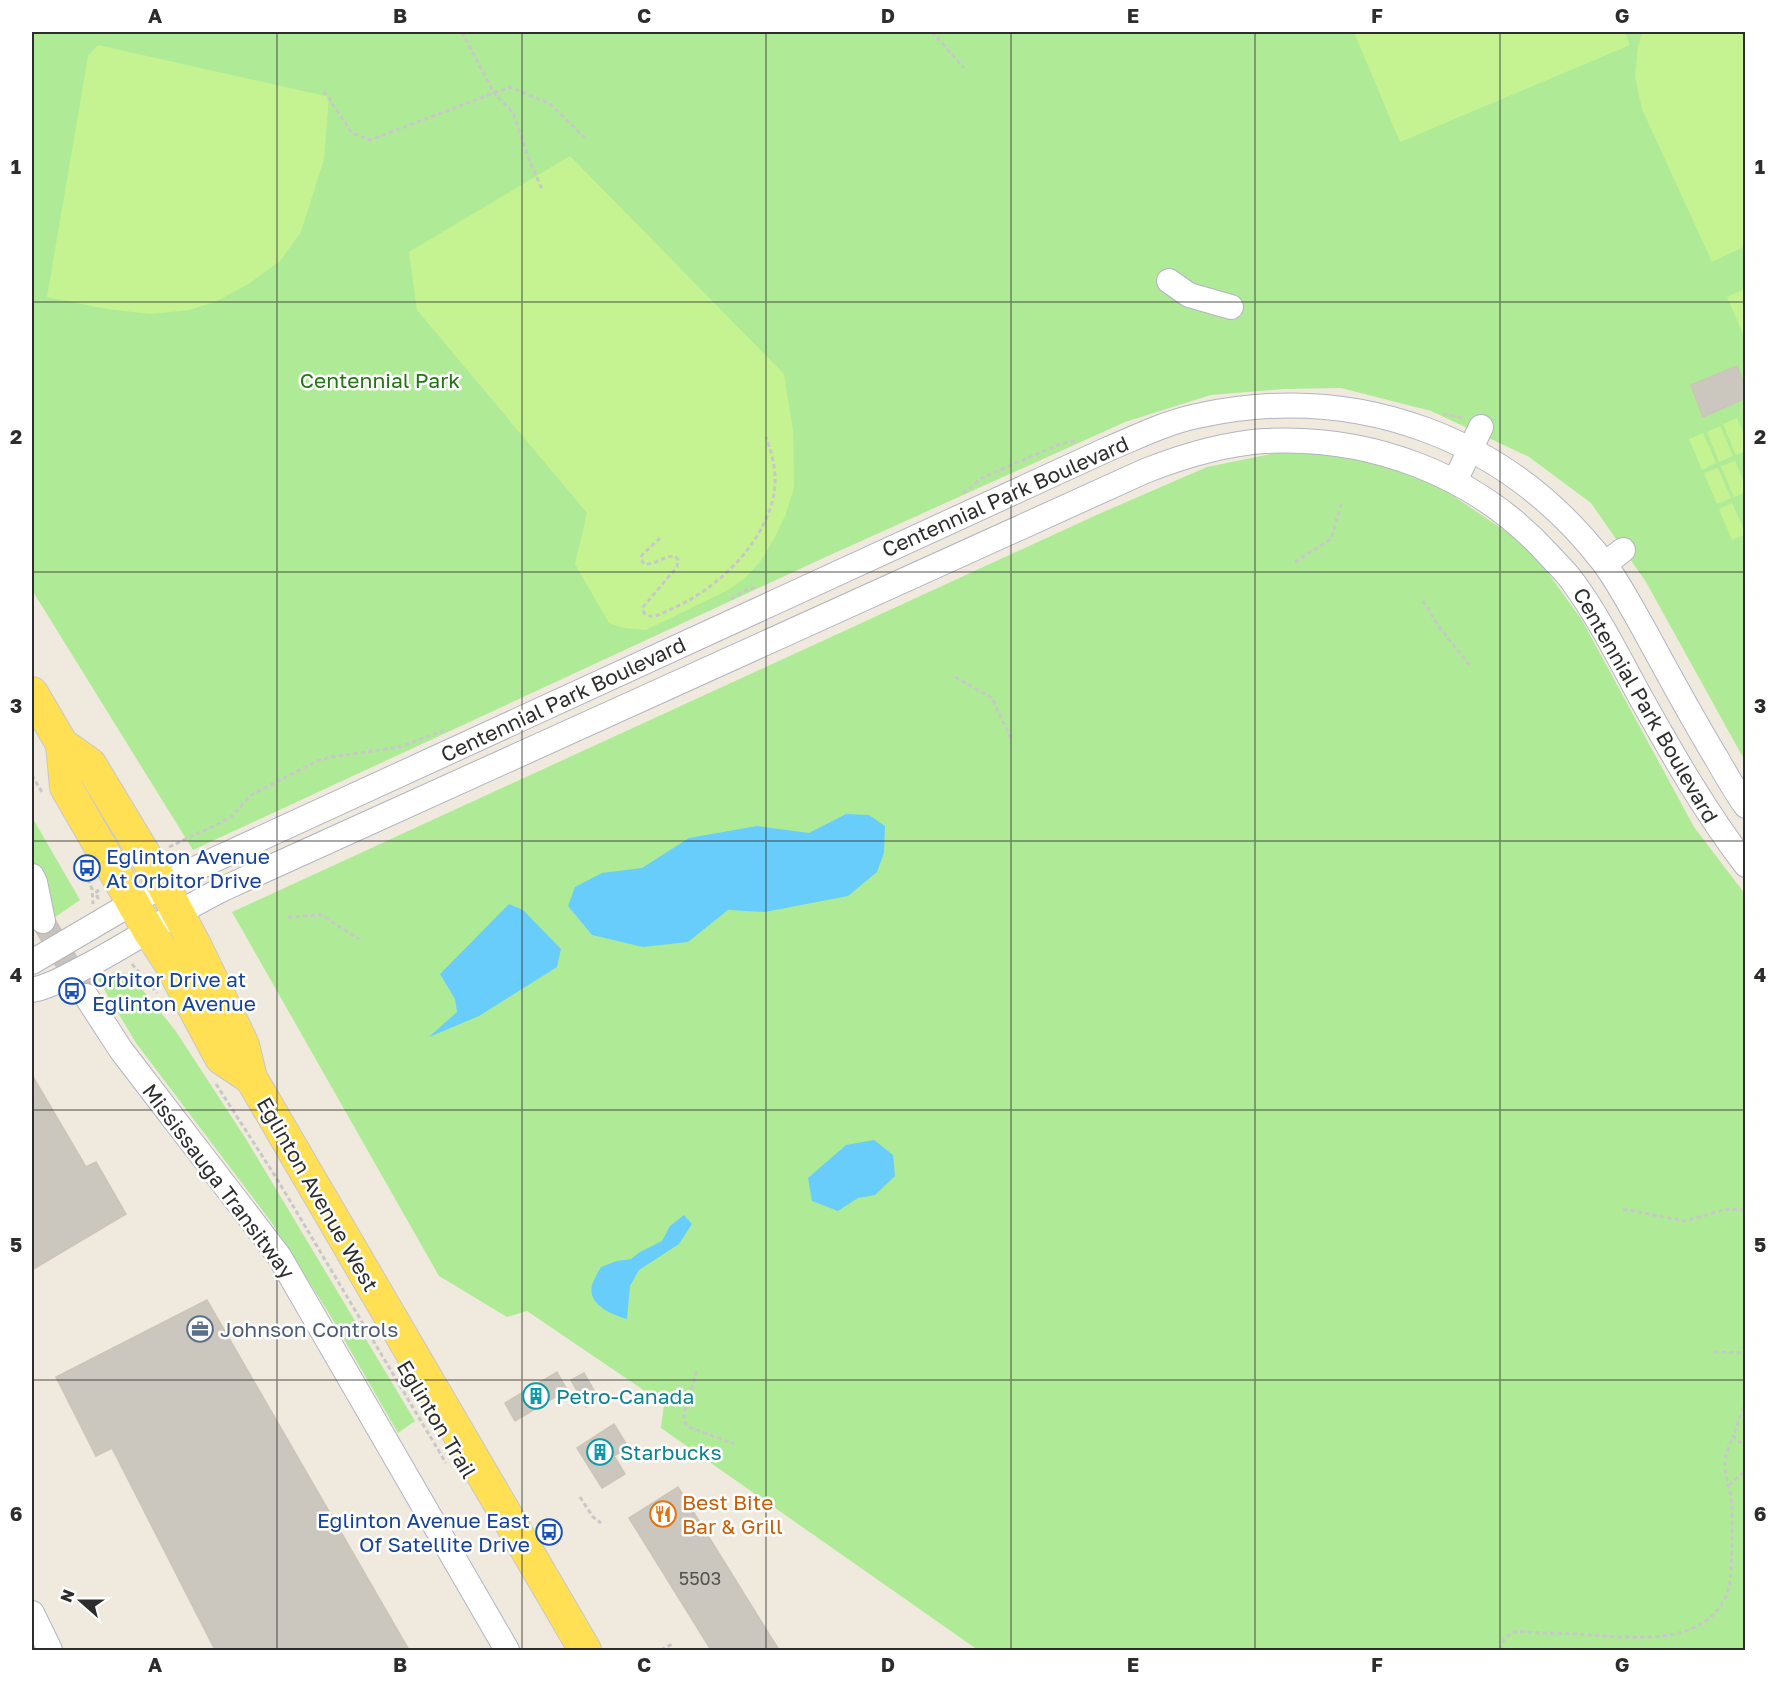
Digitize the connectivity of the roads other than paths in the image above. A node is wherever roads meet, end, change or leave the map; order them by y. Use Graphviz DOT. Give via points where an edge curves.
graph roads {
  1 [pos="1169,281"];
  2 [pos="1231,307"];
  3 [pos="1481,427"];
  4 [pos="1470,450"];
  5 [pos="1455,481"];
  6 [pos="1623,550"];
  7 [pos="881,552"];
  8 [pos="1605,564"];
  9 [pos="897,584"];
  10 [pos="32,693"];
  11 [pos="1746,806"];
  12 [pos="1746,865"];
  13 [pos="32,876"];
  14 [pos="147,894"];
  15 [pos="32,909"];
  16 [pos="163,922"];
  17 [pos="32,962"];
  18 [pos="32,990"];
  19 [pos="86,996"];
  20 [pos="32,1613"];
  21 [pos="51,1650"];
  22 [pos="507,1650"];
  23 [pos="585,1650"];
  1 -- 2 [label="street" via="1189,295"];
  3 -- 4 [label="street"];
  4 -- 5 [label="street"];
  4 -- 7 [label="street, Centennial Park Boulevard" via="1403,421 1287,397 1164,425"];
  4 -- 8 [label="street, Centennial Park Boulevard" via="1524,484 1557,512"];
  5 -- 9 [label="street, Centennial Park Boulevard" via="1423,466 1359,447 1292,440 1227,446 1145,471"];
  5 -- 12 [label="street, Centennial Park Boulevard" via="1510,518 1572,580 1696,793"];
  6 -- 8 [label="street"];
  7 -- 9 [label="street"];
  7 -- 14 [label="street, Centennial Park Boulevard"];
  8 -- 11 [label="street, Centennial Park Boulevard"];
  9 -- 16 [label="street, Centennial Park Boulevard" via="300,853"];
  10 -- 14 [label="main road, Eglinton Avenue West" via="62,744 90,764"];
  13 -- 15 [label="street" via="43,921"];
  14 -- 16 [label="main road, Eglinton Avenue West"];
  14 -- 17 [label="street, Centennial Park Boulevard"];
  16 -- 18 [label="street, Centennial Park Boulevard" via="46,987"];
  16 -- 23 [label="main road, Eglinton Avenue West" via="243,1045 251,1078"];
  19 -- 22 [label="street, Mississauga Transitway" via="121,1050 279,1256"];
  20 -- 21 [label="street"];
}
